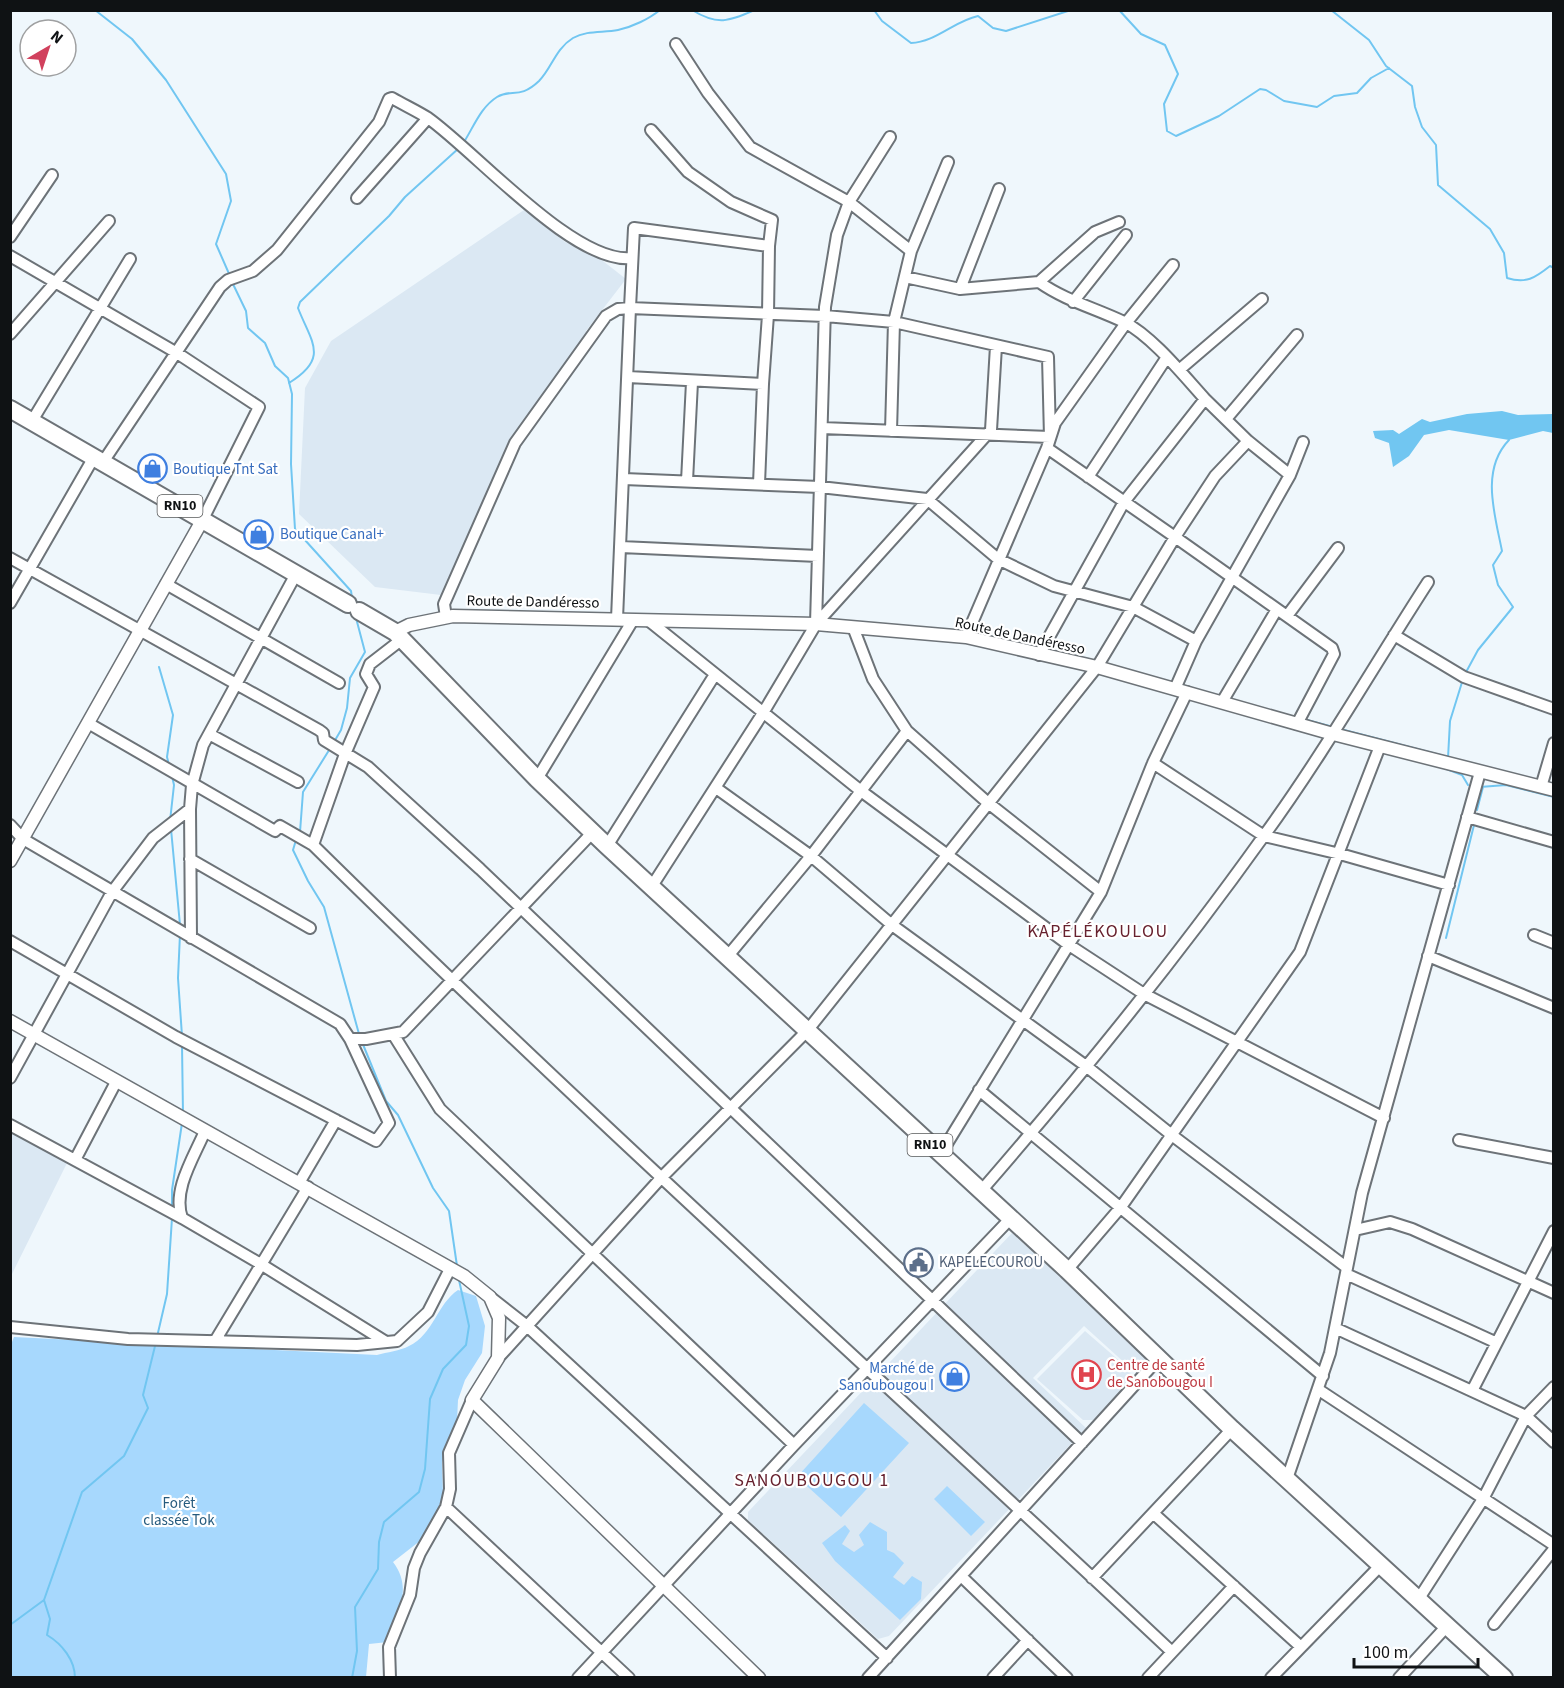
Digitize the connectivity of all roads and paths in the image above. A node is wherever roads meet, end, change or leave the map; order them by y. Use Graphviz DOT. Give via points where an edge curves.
graph roads {
  1 [pos="676,44"];
  2 [pos="428,118"];
  3 [pos="651,130"];
  4 [pos="890,137"];
  5 [pos="948,162"];
  6 [pos="52,175"];
  7 [pos="999,189"];
  8 [pos="357,198"];
  9 [pos="849,202"];
  10 [pos="109,221"];
  11 [pos="1119,222"];
  12 [pos="1125,235"];
  13 [pos="10,237"];
  14 [pos="769,246"];
  15 [pos="910,251"];
  16 [pos="10,256"];
  17 [pos="632,258"];
  18 [pos="130,259"];
  19 [pos="1173,264"];
  20 [pos="905,277"];
  21 [pos="1040,282"];
  22 [pos="54,284"];
  23 [pos="960,289"];
  24 [pos="1262,299"];
  25 [pos="1073,302"];
  26 [pos="630,308"];
  27 [pos="100,310"];
  28 [pos="768,315"];
  29 [pos="825,316"];
  30 [pos="894,322"];
  31 [pos="1126,323"];
  32 [pos="10,334"];
  33 [pos="1297,335"];
  34 [pos="996,346"];
  35 [pos="177,353"];
  36 [pos="1167,357"];
  37 [pos="1179,370"];
  38 [pos="628,377"];
  39 [pos="692,382"];
  40 [pos="763,384"];
  41 [pos="1205,399"];
  42 [pos="10,409"];
  43 [pos="1226,419"];
  44 [pos="32,421"];
  45 [pos="822,428"];
  46 [pos="891,431"];
  47 [pos="987,435"];
  48 [pos="1050,437"];
  49 [pos="1248,441"];
  50 [pos="1303,442"];
  51 [pos="1047,448"];
  52 [pos="99,459"];
  53 [pos="1290,475"];
  54 [pos="1088,477"];
  55 [pos="624,479"];
  56 [pos="687,481"];
  57 [pos="759,484"];
  58 [pos="820,487"];
  59 [pos="927,499"];
  60 [pos="1124,502"];
  61 [pos="203,519"];
  62 [pos="1175,537"];
  63 [pos="621,547"];
  64 [pos="1338,548"];
  65 [pos="818,556"];
  66 [pos="10,558"];
  67 [pos="998,559"];
  68 [pos="30,569"];
  69 [pos="297,574"];
  70 [pos="1232,578"];
  71 [pos="1428,582"];
  72 [pos="166,584"];
  73 [pos="1074,592"];
  74 [pos="10,603"];
  75 [pos="1133,607"];
  76 [pos="1277,609"];
  77 [pos="1287,616"];
  78 [pos="446,617"];
  79 [pos="617,619"];
  80 [pos="633,620"];
  81 [pos="648,620"];
  82 [pos="816,624"];
  83 [pos="853,627"];
  84 [pos="140,631"];
  85 [pos="1394,635"];
  86 [pos="398,636"];
  87 [pos="966,637"];
  88 [pos="262,638"];
  89 [pos="1196,641"];
  90 [pos="1039,655"];
  91 [pos="1097,667"];
  92 [pos="714,676"];
  93 [pos="339,682"];
  94 [pos="236,684"];
  95 [pos="1181,690"];
  96 [pos="1222,702"];
  97 [pos="1554,709"];
  98 [pos="763,713"];
  99 [pos="88,723"];
  100 [pos="1298,724"];
  101 [pos="908,731"];
  102 [pos="209,734"];
  103 [pos="1333,734"];
  104 [pos="1554,743"];
  105 [pos="1380,746"];
  106 [pos="341,752"];
  107 [pos="1153,763"];
  108 [pos="1480,772"];
  109 [pos="537,778"];
  110 [pos="298,782"];
  111 [pos="192,785"];
  112 [pos="716,788"];
  113 [pos="1547,789"];
  114 [pos="861,791"];
  115 [pos="987,802"];
  116 [pos="190,809"];
  117 [pos="1467,817"];
  118 [pos="10,825"];
  119 [pos="593,832"];
  120 [pos="1264,836"];
  121 [pos="23,839"];
  122 [pos="1554,842"];
  123 [pos="313,845"];
  124 [pos="607,846"];
  125 [pos="1340,854"];
  126 [pos="811,856"];
  127 [pos="947,856"];
  128 [pos="190,859"];
  129 [pos="10,861"];
  130 [pos="1449,885"];
  131 [pos="652,886"];
  132 [pos="112,892"];
  133 [pos="1101,892"];
  134 [pos="520,908"];
  135 [pos="892,925"];
  136 [pos="310,928"];
  137 [pos="1534,935"];
  138 [pos="191,938"];
  139 [pos="10,941"];
  140 [pos="1554,943"];
  141 [pos="1068,945"];
  142 [pos="1428,956"];
  143 [pos="727,957"];
  144 [pos="68,976"];
  145 [pos="451,981"];
  146 [pos="1144,994"];
  147 [pos="1554,1008"];
  148 [pos="1021,1020"];
  149 [pos="10,1022"];
  150 [pos="807,1031"];
  151 [pos="393,1034"];
  152 [pos="34,1036"];
  153 [pos="357,1039"];
  154 [pos="1238,1044"];
  155 [pos="1086,1066"];
  156 [pos="10,1078"];
  157 [pos="117,1082"];
  158 [pos="979,1090"];
  159 [pos="729,1109"];
  160 [pos="1384,1118"];
  161 [pos="336,1120"];
  162 [pos="10,1125"];
  163 [pos="205,1131"];
  164 [pos="1031,1133"];
  165 [pos="1173,1136"];
  166 [pos="1459,1140"];
  167 [pos="1552,1154"];
  168 [pos="940,1155"];
  169 [pos="75,1160"];
  170 [pos="661,1178"];
  171 [pos="304,1185"];
  172 [pos="981,1191"];
  173 [pos="1121,1207"];
  174 [pos="182,1218"];
  175 [pos="1010,1219"];
  176 [pos="1355,1230"];
  177 [pos="1554,1231"];
  178 [pos="592,1252"];
  179 [pos="259,1263"];
  180 [pos="1067,1270"];
  181 [pos="1346,1270"];
  182 [pos="456,1272"];
  183 [pos="1528,1281"];
  184 [pos="1554,1293"];
  185 [pos="490,1297"];
  186 [pos="933,1302"];
  187 [pos="527,1326"];
  188 [pos="10,1327"];
  189 [pos="1335,1328"];
  190 [pos="215,1341"];
  191 [pos="386,1342"];
  192 [pos="1495,1342"];
  193 [pos="498,1358"];
  194 [pos="1159,1358"];
  195 [pos="867,1369"];
  196 [pos="1323,1376"];
  197 [pos="1553,1388"];
  198 [pos="1318,1390"];
  199 [pos="1472,1390"];
  200 [pos="472,1400"];
  201 [pos="1526,1416"];
  202 [pos="1232,1429"];
  203 [pos="1554,1442"];
  204 [pos="1082,1443"];
  205 [pos="794,1445"];
  206 [pos="1287,1479"];
  207 [pos="1483,1499"];
  208 [pos="446,1507"];
  209 [pos="1021,1511"];
  210 [pos="1153,1513"];
  211 [pos="730,1514"];
  212 [pos="1554,1547"];
  213 [pos="1381,1565"];
  214 [pos="962,1577"];
  215 [pos="1092,1578"];
  216 [pos="663,1584"];
  217 [pos="1234,1586"];
  218 [pos="1418,1600"];
  219 [pos="1494,1624"];
  220 [pos="1447,1626"];
  221 [pos="1028,1640"];
  222 [pos="1301,1647"];
  223 [pos="602,1652"];
  224 [pos="1172,1653"];
  225 [pos="886,1658"];
  226 [pos="390,1677"];
  227 [pos="579,1677"];
  228 [pos="629,1677"];
  229 [pos="759,1677"];
  230 [pos="868,1677"];
  231 [pos="993,1677"];
  232 [pos="1067,1677"];
  233 [pos="1148,1677"];
  234 [pos="1271,1677"];
  235 [pos="1399,1677"];
  236 [pos="1504,1677"];
  1 -- 9 [label="street" via="750,147"];
  2 -- 8 [label="street"];
  2 -- 17 [label="street" via="563,234 620,259"];
  2 -- 35 [label="street" via="389,99 379,122 277,249 253,271 220,287"];
  3 -- 14 [label="street" via="688,172 731,202 772,220"];
  4 -- 9 [label="street"];
  5 -- 15 [label="street"];
  6 -- 13 [label="street"];
  7 -- 23 [label="street"];
  9 -- 15 [label="street"];
  9 -- 29 [label="street" via="837,235"];
  10 -- 22 [label="street"];
  11 -- 21 [label="street" via="1095,232"];
  12 -- 25 [label="street"];
  14 -- 17 [label="street" via="634,228"];
  14 -- 28 [label="street"];
  15 -- 20 [label="street"];
  16 -- 22 [label="street"];
  17 -- 26 [label="street"];
  18 -- 27 [label="street"];
  19 -- 31 [label="street"];
  20 -- 23 [label="street"];
  20 -- 30 [label="street"];
  21 -- 23 [label="street"];
  21 -- 25 [label="street"];
  22 -- 27 [label="street"];
  22 -- 32 [label="street"];
  24 -- 37 [label="street"];
  25 -- 31 [label="street"];
  26 -- 28 [label="street"];
  26 -- 38 [label="street"];
  26 -- 78 [label="street" via="606,316 515,443 444,604"];
  27 -- 35 [label="street"];
  27 -- 44 [label="street"];
  28 -- 29 [label="street"];
  28 -- 40 [label="street"];
  29 -- 30 [label="street"];
  29 -- 45 [label="street"];
  30 -- 34 [label="street"];
  30 -- 46 [label="street"];
  31 -- 36 [label="street"];
  31 -- 48 [label="street" via="1054,423"];
  33 -- 43 [label="street"];
  34 -- 47 [label="street" via="991,430"];
  34 -- 48 [label="street" via="1048,357"];
  35 -- 52 [label="street"];
  35 -- 61 [label="street" via="259,407"];
  36 -- 37 [label="street"];
  36 -- 54 [label="street"];
  37 -- 41 [label="street"];
  38 -- 39 [label="street"];
  38 -- 55 [label="street"];
  39 -- 40 [label="street"];
  39 -- 56 [label="street"];
  40 -- 57 [label="street"];
  41 -- 43 [label="street"];
  41 -- 60 [label="street"];
  42 -- 44 [label="highway, RN10"];
  43 -- 49 [label="street"];
  44 -- 52 [label="highway, RN10"];
  45 -- 46 [label="street"];
  45 -- 58 [label="street"];
  46 -- 47 [label="street"];
  47 -- 48 [label="street"];
  47 -- 59 [label="street"];
  48 -- 51 [label="street"];
  49 -- 53 [label="street"];
  49 -- 62 [label="street" via="1215,476"];
  50 -- 53 [label="street"];
  51 -- 54 [label="street"];
  51 -- 67 [label="street"];
  52 -- 61 [label="highway, RN10"];
  52 -- 68 [label="street"];
  53 -- 70 [label="street"];
  54 -- 60 [label="street"];
  55 -- 56 [label="street"];
  55 -- 63 [label="street"];
  56 -- 57 [label="street"];
  57 -- 58 [label="street"];
  58 -- 59 [label="street"];
  58 -- 65 [label="street"];
  59 -- 67 [label="street"];
  59 -- 82 [label="street"];
  60 -- 62 [label="street"];
  60 -- 73 [label="street"];
  61 -- 69 [label="highway, RN10"];
  61 -- 72 [label="street"];
  62 -- 70 [label="street"];
  62 -- 75 [label="street"];
  63 -- 65 [label="street"];
  63 -- 79 [label="street"];
  64 -- 77 [label="street"];
  65 -- 82 [label="street"];
  66 -- 68 [label="street"];
  67 -- 73 [label="street"];
  67 -- 87 [label="street"];
  68 -- 74 [label="street"];
  68 -- 84 [label="street"];
  69 -- 86 [label="highway, RN10"];
  69 -- 88 [label="street"];
  70 -- 76 [label="street"];
  70 -- 89 [label="street"];
  71 -- 85 [label="street"];
  72 -- 84 [label="street"];
  72 -- 88 [label="street"];
  73 -- 75 [label="street"];
  73 -- 90 [label="street"];
  75 -- 89 [label="street"];
  75 -- 91 [label="street"];
  76 -- 77 [label="street"];
  76 -- 96 [label="street"];
  77 -- 100 [label="street" via="1326,642 1334,654"];
  78 -- 79 [label="street, Route de Dandéresso"];
  78 -- 86 [label="street, Route de Dandéresso" via="409,625"];
  79 -- 80 [label="street, Route de Dandéresso"];
  80 -- 81 [label="street, Route de Dandéresso"];
  80 -- 109 [label="street"];
  81 -- 82 [label="street, Route de Dandéresso"];
  81 -- 92 [label="street"];
  82 -- 83 [label="street, Route de Dandéresso"];
  82 -- 98 [label="street"];
  83 -- 87 [label="street, Route de Dandéresso"];
  83 -- 101 [label="street" via="873,679"];
  84 -- 94 [label="street"];
  84 -- 99 [label="street"];
  85 -- 97 [label="street" via="1464,677"];
  85 -- 103 [label="street"];
  86 -- 106 [label="street" via="370,664 366,674 374,687"];
  86 -- 109 [label="highway, RN10"];
  87 -- 90 [label="street, Route de Dandéresso"];
  88 -- 93 [label="street"];
  88 -- 94 [label="street"];
  89 -- 95 [label="street"];
  90 -- 91 [label="street, Route de Dandéresso"];
  91 -- 95 [label="street, Route de Dandéresso"];
  91 -- 115 [label="street"];
  92 -- 98 [label="street"];
  92 -- 124 [label="street"];
  94 -- 102 [label="street"];
  94 -- 106 [label="street" via="319,730 324,740"];
  95 -- 96 [label="street, Route de Dandéresso"];
  95 -- 107 [label="street"];
  96 -- 100 [label="street, Route de Dandéresso"];
  98 -- 112 [label="street"];
  98 -- 114 [label="street"];
  99 -- 111 [label="street"];
  99 -- 121 [label="street"];
  100 -- 103 [label="street, Route de Dandéresso"];
  101 -- 114 [label="street"];
  101 -- 115 [label="street"];
  102 -- 110 [label="street"];
  102 -- 111 [label="street"];
  103 -- 105 [label="street, Route de Dandéresso"];
  103 -- 120 [label="street"];
  104 -- 113 [label="street"];
  105 -- 108 [label="street, Route de Dandéresso"];
  105 -- 125 [label="street"];
  106 -- 123 [label="street"];
  106 -- 134 [label="street" via="368,767"];
  107 -- 120 [label="street"];
  107 -- 133 [label="street"];
  108 -- 113 [label="street, Route de Dandéresso"];
  108 -- 117 [label="street"];
  109 -- 119 [label="highway, RN10"];
  111 -- 116 [label="street"];
  111 -- 123 [label="street" via="275,831 280,826"];
  112 -- 126 [label="street"];
  112 -- 131 [label="street"];
  114 -- 126 [label="street"];
  114 -- 127 [label="street"];
  115 -- 127 [label="street"];
  115 -- 133 [label="street"];
  116 -- 128 [label="street"];
  116 -- 132 [label="street" via="153,837"];
  117 -- 122 [label="street"];
  117 -- 130 [label="street"];
  118 -- 121 [label="street"];
  119 -- 124 [label="highway, RN10"];
  119 -- 134 [label="street"];
  120 -- 125 [label="street"];
  120 -- 146 [label="street"];
  121 -- 129 [label="street"];
  121 -- 132 [label="street"];
  123 -- 145 [label="street"];
  124 -- 131 [label="highway, RN10"];
  125 -- 130 [label="street"];
  125 -- 154 [label="street" via="1300,952"];
  126 -- 135 [label="street"];
  126 -- 143 [label="street"];
  127 -- 135 [label="street"];
  127 -- 141 [label="street"];
  128 -- 136 [label="street"];
  128 -- 138 [label="street"];
  130 -- 142 [label="street"];
  131 -- 143 [label="highway, RN10"];
  132 -- 138 [label="street"];
  132 -- 144 [label="street"];
  133 -- 141 [label="street"];
  134 -- 145 [label="street"];
  134 -- 159 [label="street"];
  135 -- 148 [label="street"];
  135 -- 150 [label="street"];
  137 -- 140 [label="street"];
  138 -- 153 [label="street" via="340,1024"];
  139 -- 144 [label="street"];
  141 -- 146 [label="street"];
  141 -- 148 [label="street"];
  142 -- 147 [label="street"];
  142 -- 160 [label="street"];
  143 -- 150 [label="highway, RN10"];
  144 -- 152 [label="street"];
  144 -- 161 [label="street"];
  145 -- 151 [label="street" via="404,1032"];
  145 -- 170 [label="street"];
  146 -- 154 [label="street"];
  146 -- 155 [label="street"];
  148 -- 155 [label="street"];
  148 -- 158 [label="street"];
  149 -- 152 [label="street"];
  150 -- 159 [label="street"];
  150 -- 168 [label="highway, RN10"];
  151 -- 153 [label="street"];
  151 -- 178 [label="street" via="440,1109"];
  152 -- 156 [label="street"];
  152 -- 157 [label="street"];
  153 -- 161 [label="street" via="389,1123 376,1141"];
  154 -- 160 [label="street"];
  154 -- 165 [label="street"];
  155 -- 164 [label="street"];
  155 -- 165 [label="street"];
  157 -- 163 [label="street"];
  157 -- 169 [label="street"];
  158 -- 164 [label="street"];
  158 -- 168 [label="street"];
  159 -- 170 [label="street"];
  159 -- 186 [label="street"];
  160 -- 176 [label="street"];
  161 -- 171 [label="street"];
  162 -- 169 [label="street"];
  163 -- 171 [label="street"];
  163 -- 174 [label="street" via="181,1189"];
  164 -- 172 [label="street"];
  164 -- 173 [label="street"];
  165 -- 173 [label="street"];
  165 -- 181 [label="street"];
  166 -- 167 [label="street"];
  168 -- 172 [label="highway, RN10"];
  169 -- 174 [label="street"];
  170 -- 178 [label="street"];
  170 -- 195 [label="street"];
  171 -- 179 [label="street"];
  171 -- 182 [label="street"];
  172 -- 175 [label="highway, RN10"];
  173 -- 180 [label="street"];
  173 -- 196 [label="street"];
  174 -- 179 [label="street"];
  175 -- 180 [label="highway, RN10"];
  175 -- 186 [label="street"];
  176 -- 181 [label="street"];
  176 -- 183 [label="street" via="1390,1222"];
  177 -- 183 [label="street"];
  178 -- 187 [label="street"];
  178 -- 205 [label="street"];
  179 -- 190 [label="street"];
  179 -- 191 [label="street"];
  180 -- 194 [label="highway, RN10"];
  181 -- 189 [label="street"];
  181 -- 192 [label="street"];
  182 -- 185 [label="street"];
  182 -- 191 [label="street" via="428,1312 397,1341"];
  183 -- 184 [label="street"];
  183 -- 192 [label="street"];
  185 -- 187 [label="street"];
  185 -- 193 [label="street" via="499,1318"];
  186 -- 195 [label="street"];
  186 -- 204 [label="street"];
  187 -- 193 [label="street"];
  187 -- 211 [label="street"];
  188 -- 190 [label="street" via="128,1339"];
  189 -- 196 [label="street"];
  189 -- 199 [label="street"];
  190 -- 191 [label="street" via="357,1345"];
  192 -- 199 [label="street"];
  193 -- 200 [label="street"];
  194 -- 202 [label="highway, RN10"];
  194 -- 204 [label="street"];
  195 -- 205 [label="street"];
  195 -- 209 [label="street"];
  196 -- 198 [label="street"];
  197 -- 201 [label="street"];
  198 -- 206 [label="street"];
  198 -- 207 [label="street"];
  199 -- 201 [label="street"];
  200 -- 208 [label="street" via="449,1453"];
  200 -- 216 [label="street"];
  201 -- 203 [label="street"];
  201 -- 207 [label="street"];
  202 -- 206 [label="highway, RN10"];
  202 -- 210 [label="street"];
  204 -- 209 [label="street"];
  205 -- 211 [label="street"];
  206 -- 213 [label="highway, RN10"];
  207 -- 212 [label="street"];
  207 -- 218 [label="street"];
  208 -- 223 [label="street"];
  208 -- 226 [label="street" via="414,1568 410,1595 389,1647"];
  209 -- 214 [label="street"];
  209 -- 215 [label="street"];
  210 -- 215 [label="street"];
  210 -- 217 [label="street"];
  211 -- 216 [label="street"];
  211 -- 225 [label="street"];
  212 -- 219 [label="street"];
  213 -- 218 [label="highway, RN10"];
  213 -- 222 [label="street"];
  214 -- 221 [label="street"];
  214 -- 225 [label="street"];
  215 -- 224 [label="street"];
  216 -- 223 [label="street"];
  216 -- 229 [label="street"];
  217 -- 222 [label="street"];
  217 -- 224 [label="street"];
  218 -- 220 [label="highway, RN10"];
  220 -- 235 [label="street"];
  220 -- 236 [label="highway, RN10"];
  221 -- 231 [label="street"];
  221 -- 232 [label="street"];
  222 -- 234 [label="street"];
  223 -- 227 [label="street"];
  223 -- 228 [label="street"];
  224 -- 233 [label="street"];
  225 -- 230 [label="street"];
}
